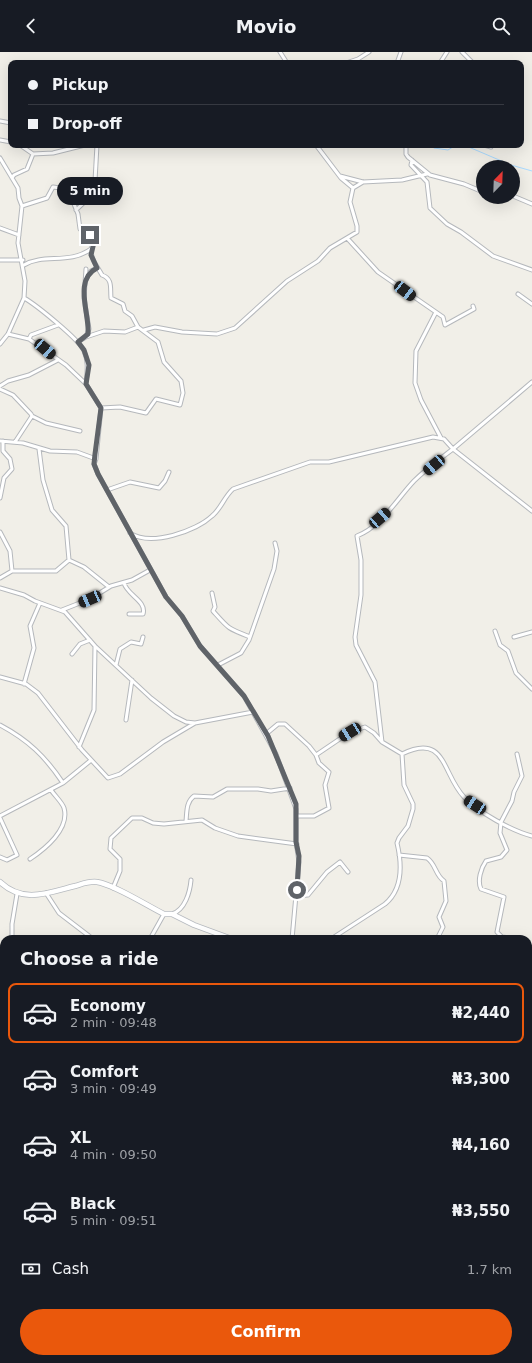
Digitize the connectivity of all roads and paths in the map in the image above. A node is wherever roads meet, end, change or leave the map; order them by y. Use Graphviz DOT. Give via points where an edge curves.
graph roads {
  1 [pos="369,52"];
  2 [pos="462,52"];
  3 [pos="355,60"];
  4 [pos="470,60"];
  5 [pos="24,148"];
  6 [pos="73,148"];
  7 [pos="97,148"];
  8 [pos="318,148"];
  9 [pos="406,148"];
  10 [pos="33,154"];
  11 [pos="0,158"];
  12 [pos="412,160"];
  13 [pos="427,174"];
  14 [pos="420,175"];
  15 [pos="340,176"];
  16 [pos="12,178"];
  17 [pos="363,182"];
  18 [pos="352,188"];
  19 [pos="476,189"];
  20 [pos="520,199"];
  21 [pos="532,204"];
  22 [pos="22,206"];
  23 [pos="76,210"];
  24 [pos="0,228"];
  25 [pos="19,236"];
  26 [pos="347,238"];
  27 [pos="92,249"];
  28 [pos="0,260"];
  29 [pos="23,260"];
  30 [pos="24,266"];
  31 [pos="97,268"];
  32 [pos="86,269"];
  33 [pos="532,270"];
  34 [pos="86,280"];
  35 [pos="518,294"];
  36 [pos="24,298"];
  37 [pos="532,304"];
  38 [pos="473,306"];
  39 [pos="435,314"];
  40 [pos="58,325"];
  41 [pos="138,327"];
  42 [pos="144,330"];
  43 [pos="8,334"];
  44 [pos="86,337"];
  45 [pos="29,339"];
  46 [pos="78,342"];
  47 [pos="0,344"];
  48 [pos="58,360"];
  49 [pos="532,382"];
  50 [pos="86,384"];
  51 [pos="0,388"];
  52 [pos="101,408"];
  53 [pos="31,414"];
  54 [pos="80,430"];
  55 [pos="441,438"];
  56 [pos="2,441"];
  57 [pos="15,442"];
  58 [pos="39,449"];
  59 [pos="452,449"];
  60 [pos="96,459"];
  61 [pos="169,472"];
  62 [pos="107,490"];
  63 [pos="0,498"];
  64 [pos="532,511"];
  65 [pos="0,532"];
  66 [pos="130,533"];
  67 [pos="275,543"];
  68 [pos="69,560"];
  69 [pos="12,570"];
  70 [pos="150,570"];
  71 [pos="0,578"];
  72 [pos="124,583"];
  73 [pos="109,587"];
  74 [pos="0,588"];
  75 [pos="212,594"];
  76 [pos="40,603"];
  77 [pos="62,610"];
  78 [pos="129,614"];
  79 [pos="495,631"];
  80 [pos="532,632"];
  81 [pos="143,637"];
  82 [pos="250,637"];
  83 [pos="514,638"];
  84 [pos="90,640"];
  85 [pos="95,646"];
  86 [pos="72,654"];
  87 [pos="116,665"];
  88 [pos="218,665"];
  89 [pos="0,677"];
  90 [pos="132,680"];
  91 [pos="24,684"];
  92 [pos="532,690"];
  93 [pos="253,712"];
  94 [pos="126,720"];
  95 [pos="195,723"];
  96 [pos="0,725"];
  97 [pos="266,734"];
  98 [pos="382,742"];
  99 [pos="79,747"];
  100 [pos="402,754"];
  101 [pos="517,754"];
  102 [pos="316,755"];
  103 [pos="90,760"];
  104 [pos="63,783"];
  105 [pos="290,788"];
  106 [pos="51,790"];
  107 [pos="296,816"];
  108 [pos="0,817"];
  109 [pos="186,821"];
  110 [pos="501,822"];
  111 [pos="532,836"];
  112 [pos="297,844"];
  113 [pos="399,855"];
  114 [pos="0,857"];
  115 [pos="30,860"];
  116 [pos="348,872"];
  117 [pos="191,880"];
  118 [pos="0,882"];
  119 [pos="113,888"];
  120 [pos="46,893"];
  121 [pos="17,894"];
  122 [pos="296,896"];
  123 [pos="164,914"];
  124 [pos="172,914"];
  125 [pos="12,935"];
  126 [pos="89,935"];
  127 [pos="152,935"];
  128 [pos="221,935"];
  129 [pos="292,935"];
  130 [pos="337,935"];
  131 [pos="439,935"];
  132 [pos="501,935"];
  1 -- 3 [label="street"];
  2 -- 4 [label="street"];
  5 -- 10 [label="street"];
  6 -- 10 [label="street"];
  7 -- 23 [label="street" via="95,181 90,197"];
  8 -- 15 [label="street"];
  9 -- 12 [label="street" via="406,154"];
  10 -- 16 [label="street" via="27,169"];
  11 -- 16 [label="street"];
  12 -- 13 [label="street"];
  12 -- 14 [label="street" via="411,165"];
  13 -- 14 [label="street"];
  13 -- 19 [label="street"];
  14 -- 17 [label="street" via="402,180"];
  14 -- 33 [label="street" via="427,182 430,208 446,224 493,256"];
  15 -- 17 [label="street"];
  15 -- 18 [label="street"];
  16 -- 22 [label="street" via="18,188"];
  17 -- 18 [label="street"];
  18 -- 26 [label="street" via="350,202 357,232"];
  20 -- 21 [label="street"];
  22 -- 23 [label="street" via="47,198 53,187 57,186 70,191"];
  22 -- 25 [label="street"];
  23 -- 27 [label="street" via="80,229 95,238"];
  24 -- 25 [label="street"];
  25 -- 29 [label="street" via="19,250"];
  26 -- 39 [label="street" via="378,272"];
  26 -- 42 [label="street" via="287,281 235,328 217,334 155,327"];
  27 -- 30 [label="street" via="69,258 47,258 29,262"];
  27 -- 31 [label="street" via="91,255"];
  28 -- 29 [label="street"];
  29 -- 30 [label="street"];
  30 -- 36 [label="street"];
  31 -- 34 [label="street" via="91,271"];
  31 -- 41 [label="street" via="110,282 111,298 123,304 125,311 132,316"];
  32 -- 34 [label="street"];
  34 -- 44 [label="street"];
  35 -- 37 [label="street"];
  36 -- 40 [label="street"];
  36 -- 43 [label="street"];
  38 -- 39 [label="street" via="474,309 445,325 443,317"];
  39 -- 55 [label="street" via="416,351 415,383"];
  40 -- 45 [label="street" via="31,335"];
  40 -- 46 [label="street"];
  41 -- 42 [label="street"];
  41 -- 44 [label="street" via="125,332 104,331"];
  42 -- 52 [label="street" via="158,342 164,362 181,381 182,402 176,405 156,399 146,413 120,407"];
  43 -- 45 [label="street"];
  43 -- 47 [label="street"];
  44 -- 46 [label="street"];
  45 -- 48 [label="street"];
  46 -- 50 [label="street" via="89,365"];
  48 -- 50 [label="street"];
  48 -- 51 [label="street" via="29,375 8,381"];
  49 -- 59 [label="street"];
  50 -- 52 [label="street"];
  51 -- 53 [label="street" via="13,395"];
  52 -- 60 [label="street"];
  53 -- 54 [label="street" via="46,423"];
  53 -- 57 [label="street"];
  55 -- 59 [label="street"];
  55 -- 66 [label="street" via="430,438 329,462 310,462 239,486 226,495 212,517 180,535 152,538"];
  56 -- 57 [label="street"];
  56 -- 63 [label="street" via="3,451 10,460 12,469 4,478"];
  57 -- 58 [label="street"];
  58 -- 60 [label="street" via="77,452"];
  58 -- 68 [label="street" via="43,480 52,510 66,526"];
  59 -- 64 [label="street"];
  59 -- 98 [label="street" via="415,480 393,508 373,527 357,536 361,560 361,596 355,637 356,645 375,682"];
  60 -- 62 [label="street" via="94,464"];
  61 -- 62 [label="street" via="159,488 130,482"];
  62 -- 66 [label="street"];
  65 -- 69 [label="street" via="10,551"];
  66 -- 70 [label="street"];
  67 -- 82 [label="street" via="277,551 274,569"];
  68 -- 69 [label="street" via="56,571"];
  68 -- 73 [label="street" via="84,567"];
  69 -- 71 [label="street"];
  70 -- 72 [label="street"];
  70 -- 88 [label="street" via="200,646"];
  72 -- 73 [label="street"];
  72 -- 78 [label="street" via="125,588 141,603 144,610 143,614"];
  73 -- 77 [label="street" via="90,599"];
  74 -- 76 [label="street" via="24,594"];
  75 -- 82 [label="street" via="215,607 213,611 223,624"];
  76 -- 77 [label="street"];
  76 -- 91 [label="street" via="30,626 34,648"];
  77 -- 84 [label="street"];
  79 -- 92 [label="street" via="500,645 508,651 516,673"];
  80 -- 83 [label="street"];
  81 -- 87 [label="street" via="140,644 130,642 120,649"];
  82 -- 88 [label="street" via="241,653"];
  84 -- 85 [label="street"];
  84 -- 86 [label="street" via="80,644"];
  85 -- 87 [label="street"];
  85 -- 99 [label="street" via="94,710"];
  87 -- 90 [label="street"];
  88 -- 93 [label="street" via="244,696"];
  89 -- 91 [label="street"];
  90 -- 94 [label="street"];
  90 -- 95 [label="street" via="174,716"];
  91 -- 99 [label="street" via="38,693"];
  93 -- 95 [label="street"];
  93 -- 97 [label="street"];
  95 -- 103 [label="street" via="112,777 105,776"];
  96 -- 104 [label="street" via="39,752"];
  97 -- 102 [label="street" via="278,724 285,724 310,746"];
  97 -- 105 [label="street"];
  98 -- 100 [label="street"];
  98 -- 102 [label="street" via="365,727 350,732"];
  99 -- 103 [label="street"];
  100 -- 110 [label="street" via="422,747 435,752 464,797"];
  100 -- 113 [label="street" via="404,786 413,804 408,826 397,843"];
  101 -- 110 [label="street" via="522,776"];
  102 -- 107 [label="street" via="319,763 329,772 325,784 328,808 314,816"];
  103 -- 104 [label="street"];
  104 -- 106 [label="street"];
  105 -- 107 [label="street" via="296,804"];
  105 -- 109 [label="street" via="271,791 258,788 227,789 213,797 194,796 188,804"];
  106 -- 108 [label="street"];
  106 -- 115 [label="street" via="64,808 64,822 56,835"];
  107 -- 112 [label="street"];
  108 -- 114 [label="street" via="17,855 7,860"];
  109 -- 112 [label="street" via="202,820 215,828 243,837 267,838"];
  109 -- 119 [label="street" via="153,823 142,818 132,818 124,825 111,838 110,849 120,859"];
  110 -- 111 [label="street" via="517,832"];
  110 -- 132 [label="street" via="500,833 507,850 500,857 486,861 479,877 481,889 504,897 497,932"];
  112 -- 122 [label="street" via="299,856"];
  113 -- 130 [label="street" via="400,878 392,898"];
  113 -- 131 [label="street" via="427,858 444,881 446,901 439,916 443,926"];
  116 -- 122 [label="street" via="340,862 327,872 308,895"];
  117 -- 124 [label="street" via="184,903 177,913"];
  118 -- 121 [label="main road"];
  119 -- 120 [label="main road" via="94,882"];
  119 -- 123 [label="main road"];
  120 -- 121 [label="main road" via="31,896"];
  120 -- 126 [label="street" via="59,913"];
  121 -- 125 [label="street"];
  122 -- 129 [label="street"];
  123 -- 124 [label="main road"];
  123 -- 127 [label="street"];
  124 -- 128 [label="main road"];
}
